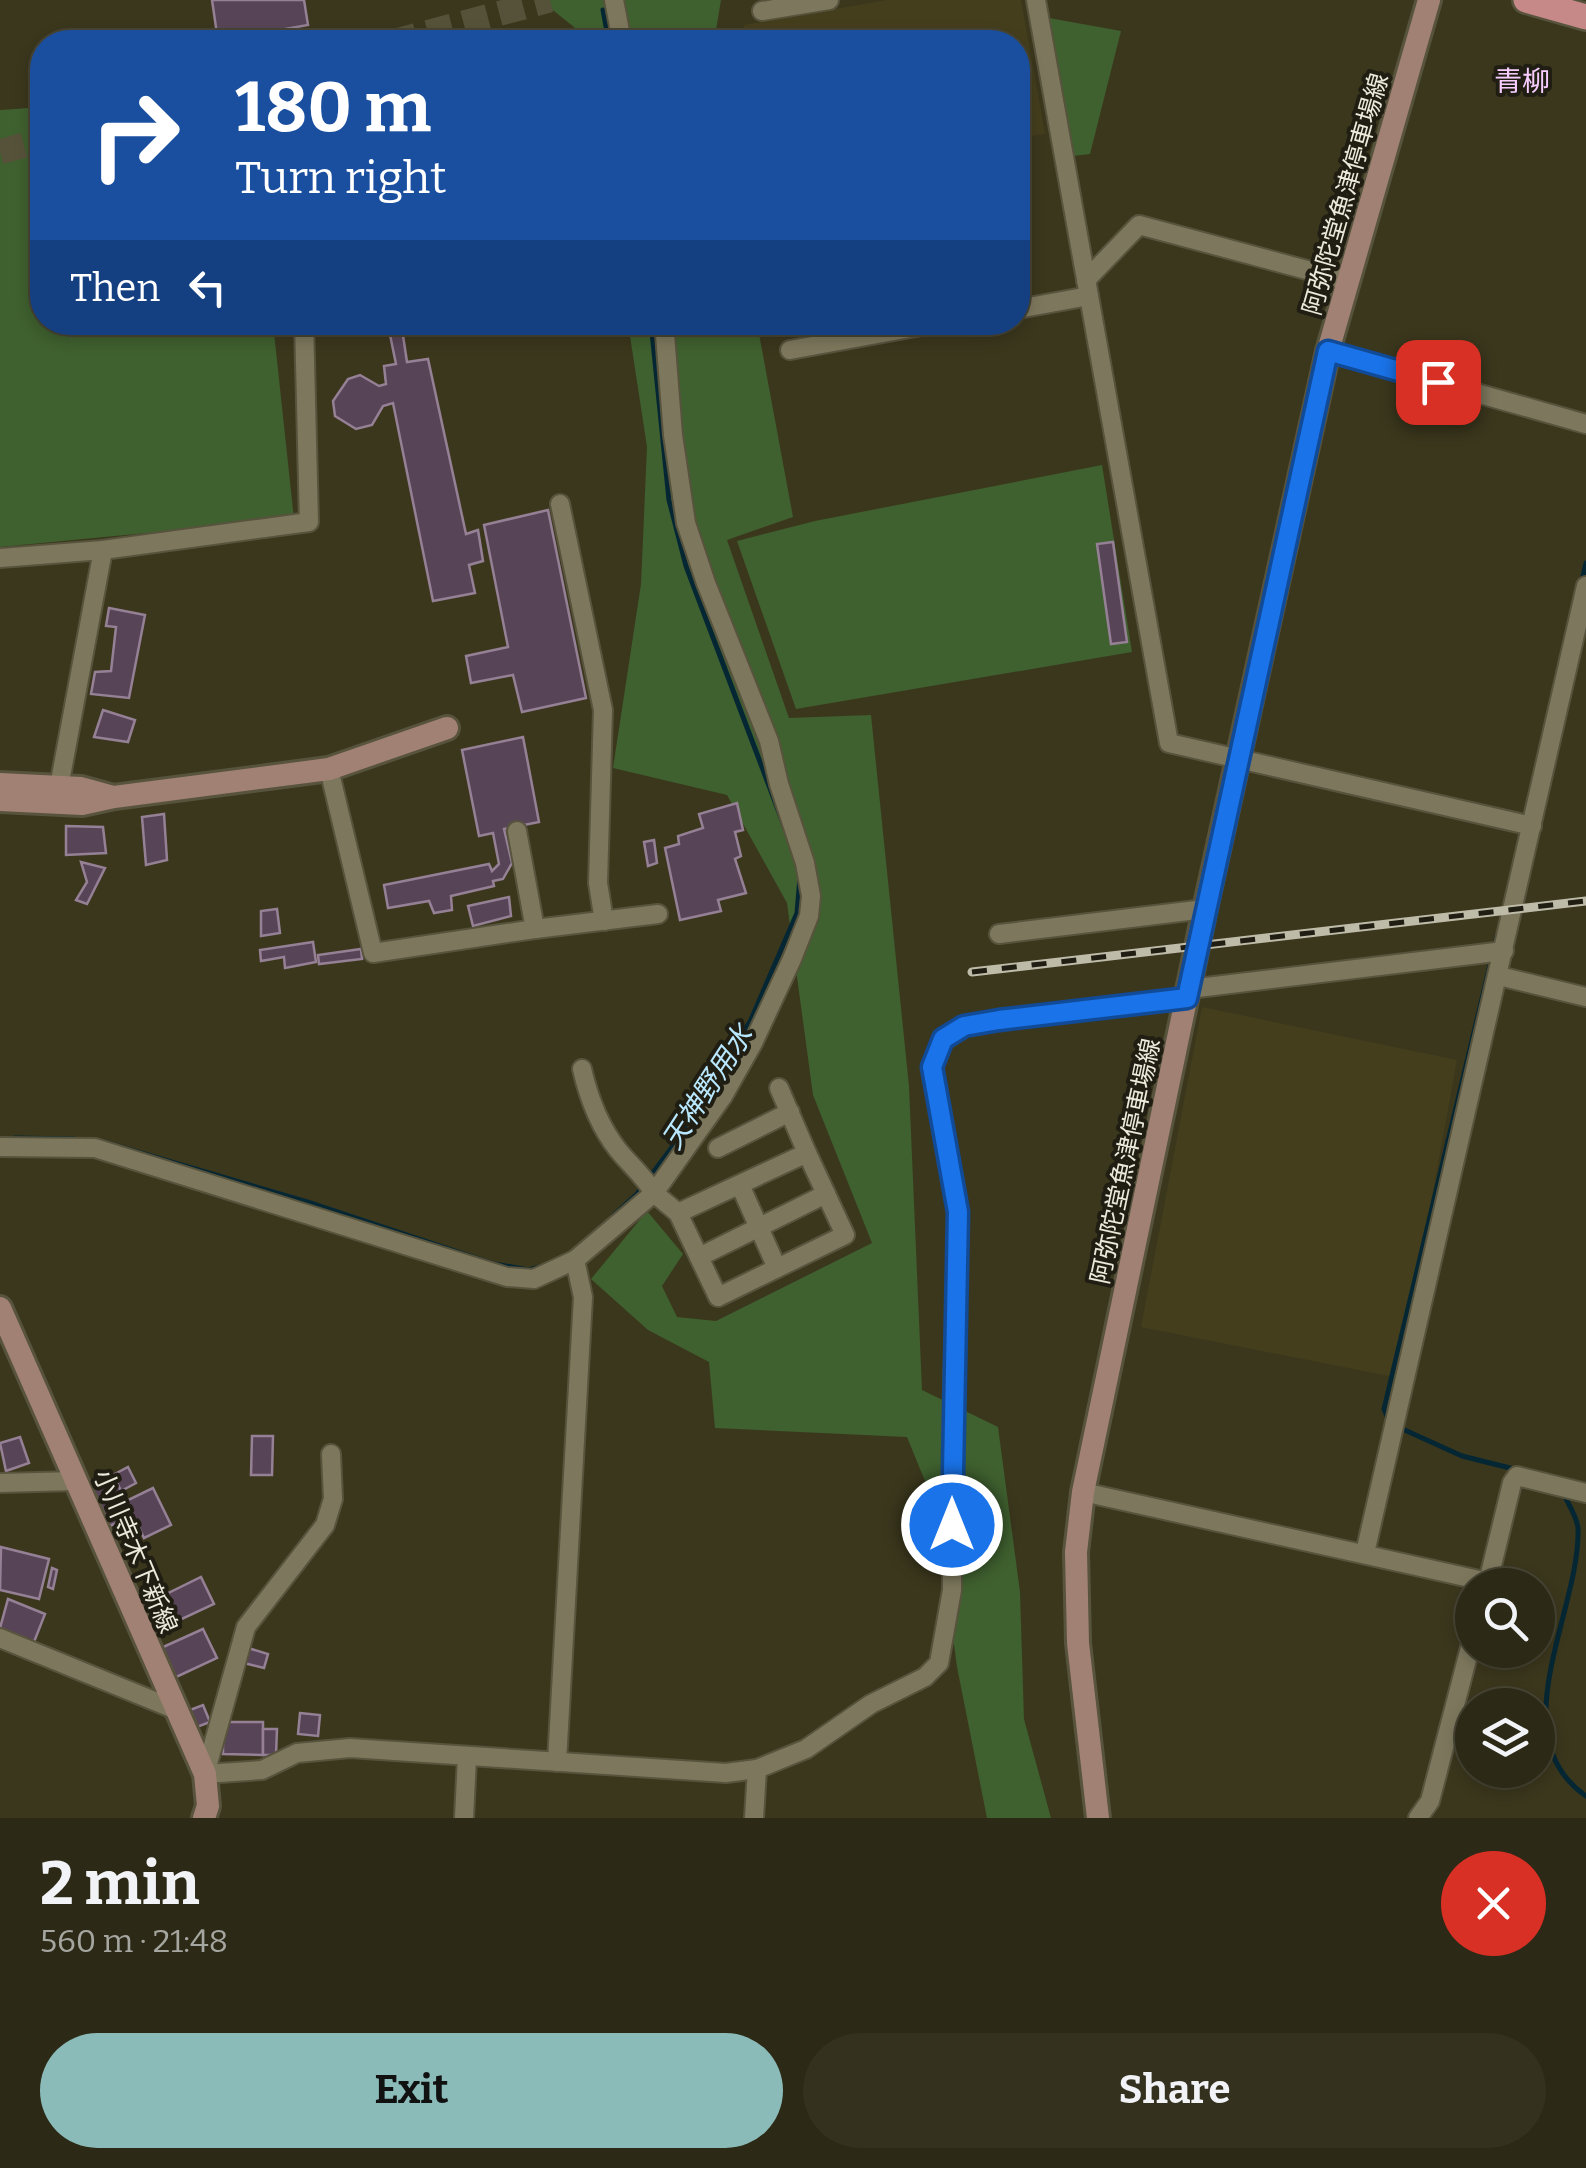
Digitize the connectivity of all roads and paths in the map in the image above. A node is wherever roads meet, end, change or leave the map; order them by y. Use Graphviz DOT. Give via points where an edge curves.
graph roads {
  1 [pos="614,0"];
  2 [pos="829,0"];
  3 [pos="1036,0"];
  4 [pos="1429,0"];
  5 [pos="1526,0"];
  6 [pos="762,12"];
  7 [pos="1586,17"];
  8 [pos="620,30"];
  9 [pos="1348,281"];
  10 [pos="1088,288"];
  11 [pos="1030,305"];
  12 [pos="304,335"];
  13 [pos="665,335"];
  14 [pos="872,335"];
  15 [pos="790,350"];
  16 [pos="1328,351"];
  17 [pos="1586,424"];
  18 [pos="560,504"];
  19 [pos="103,550"];
  20 [pos="0,558"];
  21 [pos="1586,586"];
  22 [pos="446,728"];
  23 [pos="1238,760"];
  24 [pos="329,770"];
  25 [pos="0,784"];
  26 [pos="59,787"];
  27 [pos="114,797"];
  28 [pos="0,800"];
  29 [pos="1532,826"];
  30 [pos="517,831"];
  31 [pos="1206,909"];
  32 [pos="658,914"];
  33 [pos="604,920"];
  34 [pos="536,929"];
  35 [pos="999,934"];
  36 [pos="1504,951"];
  37 [pos="1499,976"];
  38 [pos="1188,993"];
  39 [pos="1586,997"];
  40 [pos="582,1069"];
  41 [pos="779,1088"];
  42 [pos="790,1112"];
  43 [pos="0,1148"];
  44 [pos="718,1148"];
  45 [pos="807,1153"];
  46 [pos="740,1184"];
  47 [pos="654,1193"];
  48 [pos="826,1194"];
  49 [pos="678,1213"];
  50 [pos="760,1228"];
  51 [pos="698,1257"];
  52 [pos="575,1260"];
  53 [pos="778,1268"];
  54 [pos="0,1308"];
  55 [pos="331,1454"];
  56 [pos="75,1481"];
  57 [pos="0,1483"];
  58 [pos="1083,1492"];
  59 [pos="1586,1493"];
  60 [pos="1365,1553"];
  61 [pos="1491,1568"];
  62 [pos="1455,1576"];
  63 [pos="0,1638"];
  64 [pos="1465,1668"];
  65 [pos="174,1708"];
  66 [pos="467,1757"];
  67 [pos="558,1762"];
  68 [pos="757,1768"];
  69 [pos="205,1774"];
  70 [pos="204,1818"];
  71 [pos="464,1818"];
  72 [pos="754,1818"];
  73 [pos="1098,1818"];
  74 [pos="1418,1818"];
  1 -- 8 [label="street"];
  2 -- 6 [label="street"];
  3 -- 10 [label="street"];
  4 -- 9 [label="main road, 阿弥陀堂魚津停車場線"];
  5 -- 7 [label="main road"];
  9 -- 10 [label="street" via="1139,224"];
  9 -- 16 [label="main road, 阿弥陀堂魚津停車場線"];
  10 -- 11 [label="street"];
  10 -- 23 [label="street" via="1169,743"];
  12 -- 19 [label="street" via="309,522"];
  13 -- 47 [label="street" via="686,523 769,741 811,896 792,959 753,1043"];
  14 -- 15 [label="street"];
  16 -- 17 [label="street"];
  16 -- 23 [label="main road, 阿弥陀堂魚津停車場線"];
  18 -- 33 [label="street" via="602,710 598,883"];
  19 -- 20 [label="street"];
  19 -- 26 [label="street"];
  21 -- 29 [label="street"];
  22 -- 24 [label="main road"];
  23 -- 29 [label="street"];
  23 -- 31 [label="main road, 阿弥陀堂魚津停車場線"];
  24 -- 27 [label="main road"];
  24 -- 34 [label="street" via="372,952"];
  25 -- 26 [label="main road"];
  26 -- 27 [label="main road"];
  27 -- 28 [label="main road" via="82,804"];
  29 -- 36 [label="street"];
  30 -- 34 [label="street"];
  31 -- 35 [label="street"];
  31 -- 38 [label="main road, 阿弥陀堂魚津停車場線"];
  32 -- 33 [label="street"];
  33 -- 34 [label="street"];
  36 -- 37 [label="street"];
  36 -- 38 [label="street"];
  37 -- 39 [label="street"];
  37 -- 60 [label="street"];
  38 -- 58 [label="main road, 阿弥陀堂魚津停車場線"];
  38 -- 68 [label="street" via="964,1026 943,1039 932,1067 958,1212 952,1590 938,1662 926,1676 806,1749"];
  40 -- 47 [label="street" via="599,1122"];
  41 -- 42 [label="street"];
  42 -- 44 [label="street"];
  42 -- 45 [label="street"];
  43 -- 52 [label="street" via="95,1148 507,1277 534,1279"];
  45 -- 46 [label="street"];
  45 -- 48 [label="street"];
  46 -- 49 [label="street"];
  46 -- 50 [label="street"];
  47 -- 49 [label="street"];
  47 -- 52 [label="street"];
  48 -- 50 [label="street"];
  48 -- 53 [label="street" via="845,1235"];
  49 -- 51 [label="street"];
  50 -- 51 [label="street"];
  50 -- 53 [label="street"];
  51 -- 53 [label="street" via="718,1297"];
  52 -- 67 [label="street" via="583,1297"];
  54 -- 56 [label="main road, 小川寺木下新線"];
  55 -- 69 [label="street" via="333,1498 325,1525 246,1627"];
  56 -- 57 [label="street"];
  56 -- 65 [label="main road, 小川寺木下新線"];
  58 -- 60 [label="street"];
  58 -- 73 [label="main road, 阿弥陀堂魚津停車場線" via="1076,1552 1078,1643"];
  59 -- 61 [label="street" via="1517,1476"];
  60 -- 62 [label="street"];
  63 -- 65 [label="street"];
  64 -- 74 [label="street" via="1430,1801"];
  65 -- 69 [label="main road, 小川寺木下新線"];
  66 -- 67 [label="street"];
  66 -- 69 [label="street" via="350,1748 297,1753 262,1770"];
  66 -- 71 [label="street"];
  67 -- 68 [label="street" via="726,1773"];
  68 -- 72 [label="street"];
  69 -- 70 [label="main road, 小川寺木下新線"];
}
